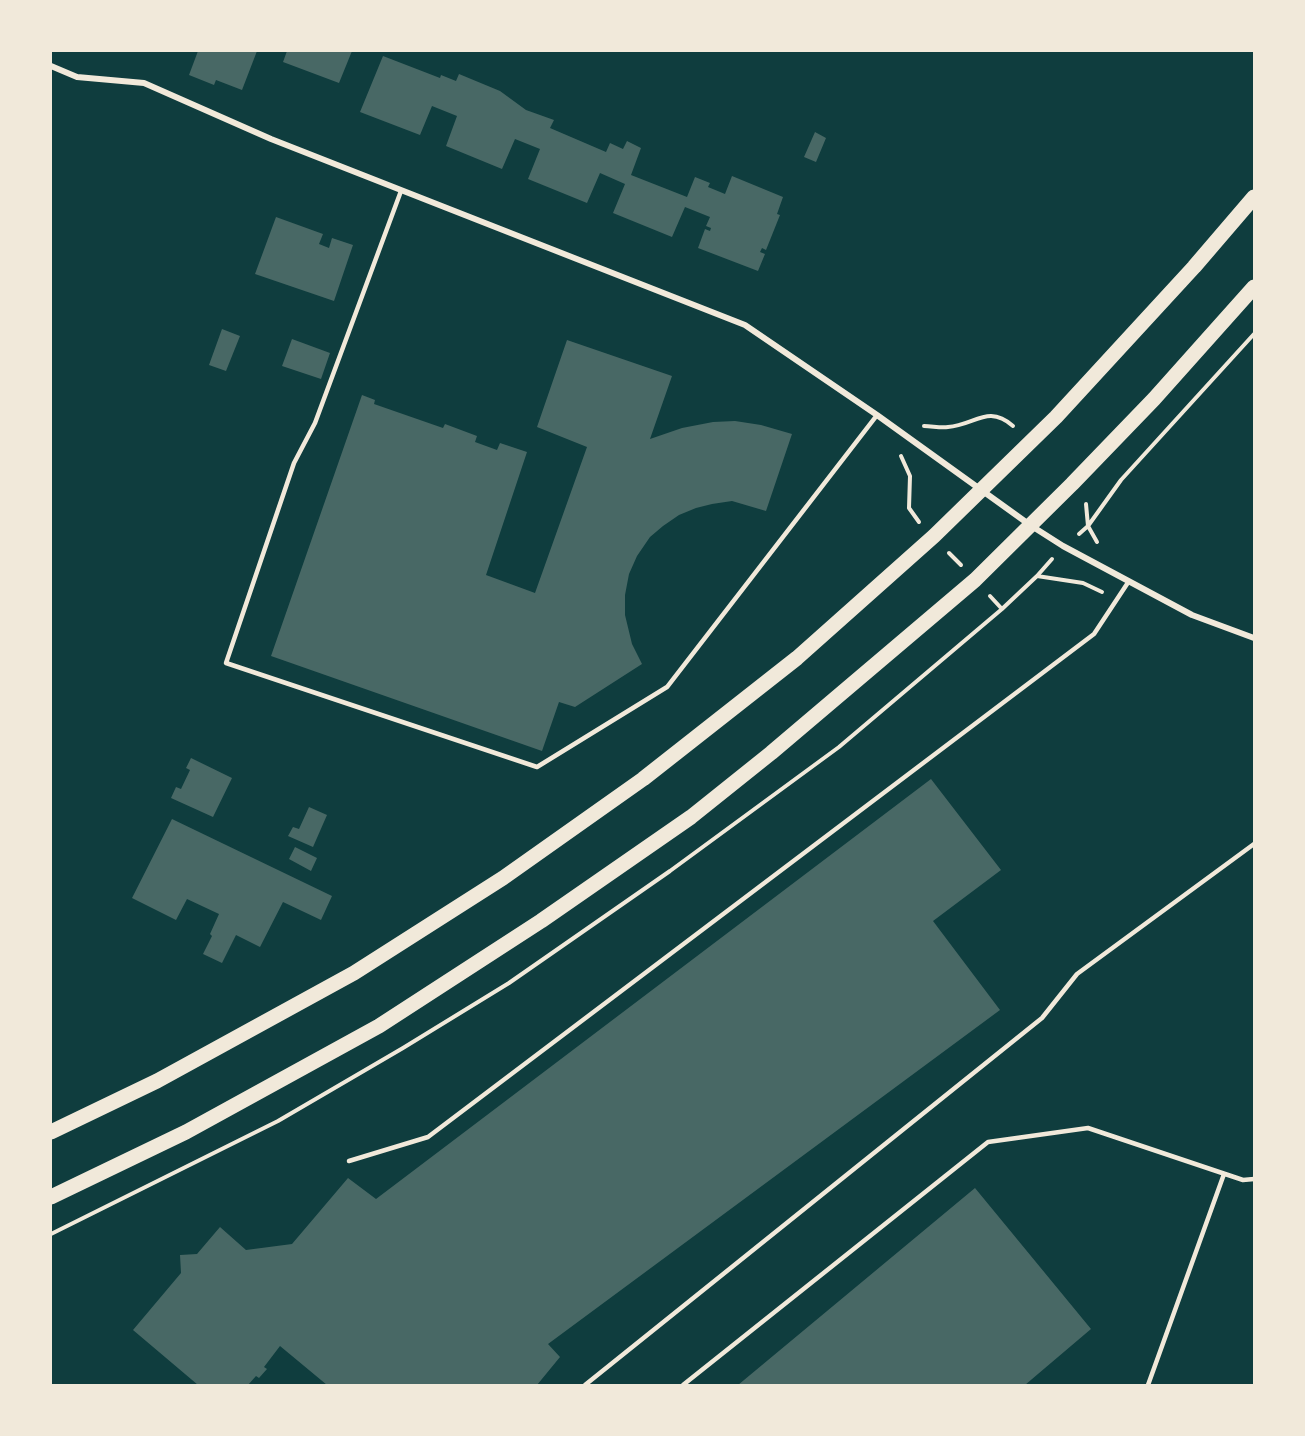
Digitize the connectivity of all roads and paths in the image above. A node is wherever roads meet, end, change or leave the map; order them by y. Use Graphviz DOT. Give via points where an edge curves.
graph roads {
  1 [pos="51,66"];
  2 [pos="401,191"];
  3 [pos="1254,197"];
  4 [pos="1254,287"];
  5 [pos="1254,334"];
  6 [pos="877,415"];
  7 [pos="915,420"];
  8 [pos="1031,441"];
  9 [pos="1072,484"];
  10 [pos="981,489"];
  11 [pos="1087,504"];
  12 [pos="1030,525"];
  13 [pos="1063,546"];
  14 [pos="1129,582"];
  15 [pos="1254,638"];
  16 [pos="1254,844"];
  17 [pos="51,1132"];
  18 [pos="349,1161"];
  19 [pos="1224,1174"];
  20 [pos="1254,1179"];
  21 [pos="51,1197"];
  22 [pos="585,1385"];
  23 [pos="683,1385"];
  24 [pos="1148,1385"];
  1 -- 2 [label="street" via="77,77 144,82 271,140"];
  2 -- 6 [label="street" via="746,325"];
  2 -- 6 [label="lane" via="315,423 294,463 226,663 537,766 667,687"];
  3 -- 8 [label="main road" via="1102,368"];
  4 -- 9 [label="main road"];
  5 -- 13 [label="path" via="1121,480 1088,526"];
  6 -- 10 [label="street"];
  7 -- 8 [label="path" via="923,426 949,427 991,414 1008,421"];
  8 -- 10 [label="main road"];
  9 -- 11 [label="path"];
  9 -- 12 [label="main road"];
  10 -- 12 [label="street"];
  10 -- 17 [label="main road" via="797,658 643,779 503,878 354,974 157,1081"];
  12 -- 13 [label="street"];
  12 -- 21 [label="main road" via="975,580 771,753 691,817 542,921 379,1026 186,1132"];
  13 -- 14 [label="street"];
  14 -- 15 [label="street" via="1192,615"];
  14 -- 18 [label="lane" via="1094,634 429,1137"];
  16 -- 22 [label="lane" via="1077,974 1042,1018"];
  19 -- 20 [label="lane"];
  19 -- 23 [label="lane" via="1088,1128 988,1142"];
  19 -- 24 [label="lane"];
}
